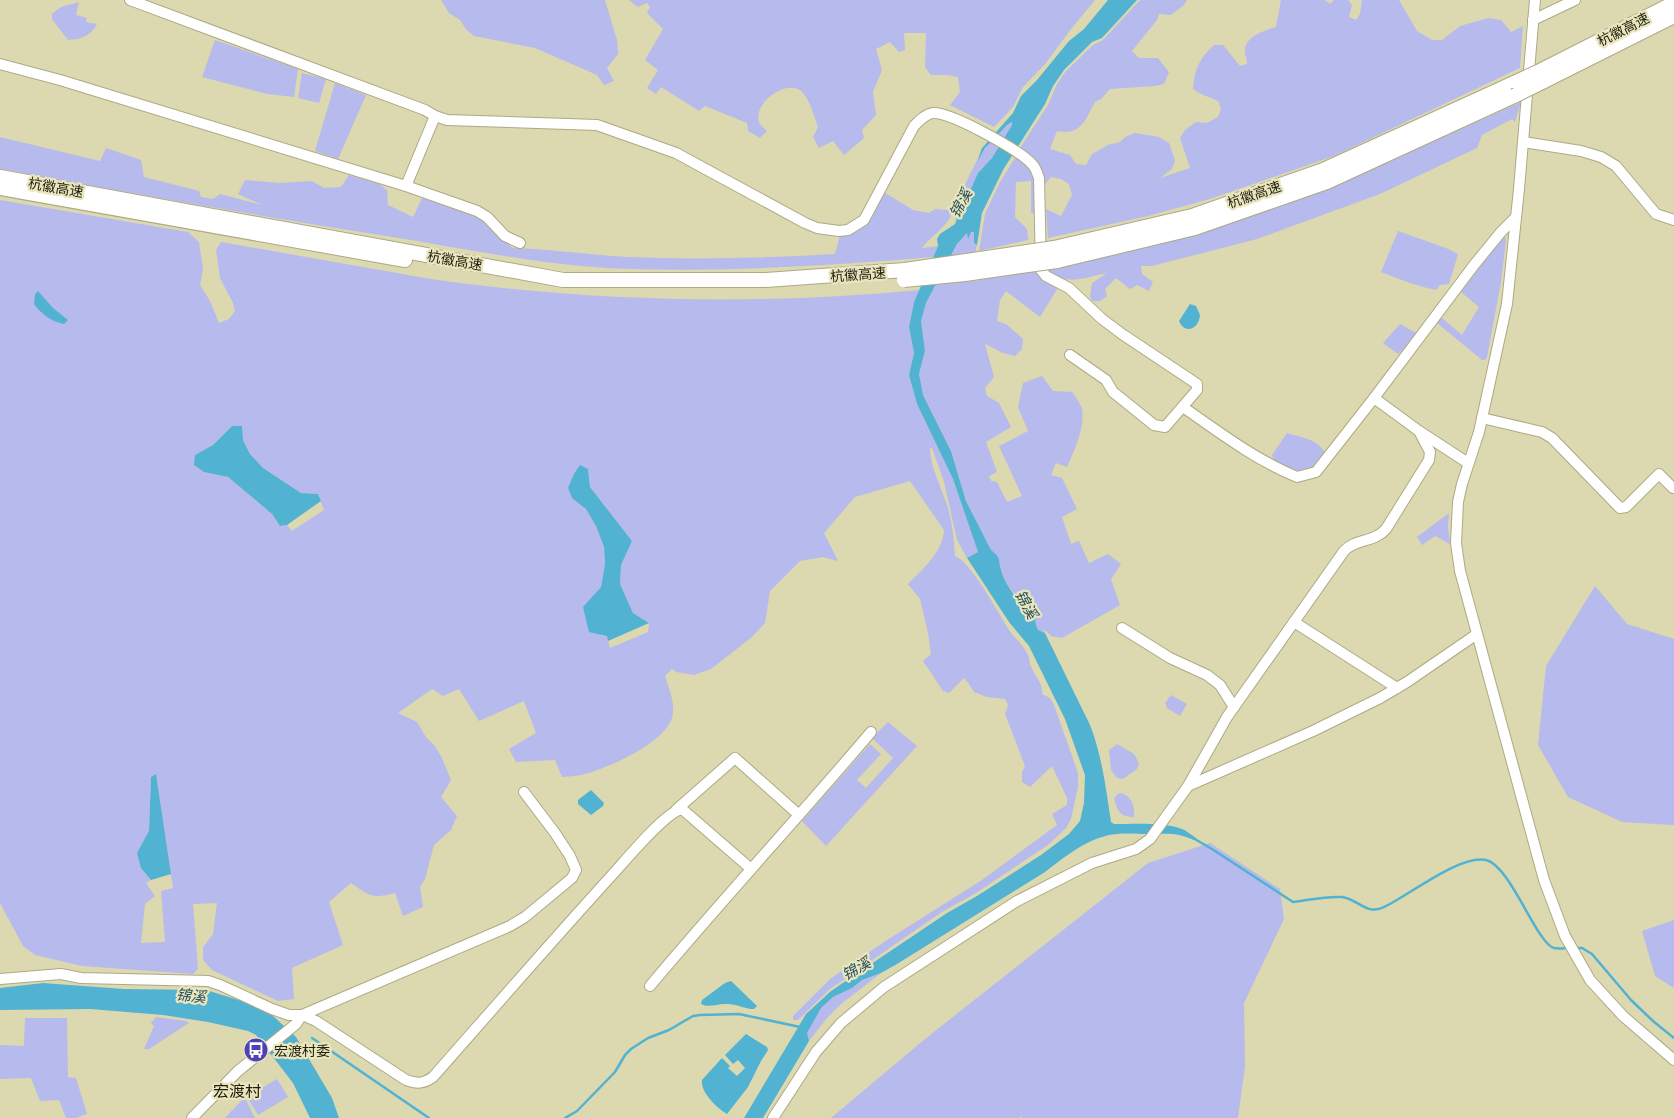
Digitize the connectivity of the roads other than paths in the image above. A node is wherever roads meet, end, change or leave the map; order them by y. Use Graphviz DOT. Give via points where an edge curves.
graph roads {
  1 [pos="130,0"];
  2 [pos="1535,0"];
  3 [pos="1575,0"];
  4 [pos="1674,3"];
  5 [pos="1674,16"];
  6 [pos="1533,20"];
  7 [pos="0,64"];
  8 [pos="1542,76"];
  9 [pos="435,116"];
  10 [pos="1523,142"];
  11 [pos="0,176"];
  12 [pos="406,186"];
  13 [pos="0,188"];
  14 [pos="1516,218"];
  15 [pos="1674,220"];
  16 [pos="520,243"];
  17 [pos="904,275"];
  18 [pos="1070,355"];
  19 [pos="1374,398"];
  20 [pos="1184,407"];
  21 [pos="1482,418"];
  22 [pos="1419,431"];
  23 [pos="1468,463"];
  24 [pos="1673,488"];
  25 [pos="1294,622"];
  26 [pos="1122,628"];
  27 [pos="1477,634"];
  28 [pos="1397,688"];
  29 [pos="1234,707"];
  30 [pos="871,732"];
  31 [pos="1188,786"];
  32 [pos="524,792"];
  33 [pos="676,810"];
  34 [pos="800,815"];
  35 [pos="750,868"];
  36 [pos="0,979"];
  37 [pos="650,986"];
  38 [pos="302,1015"];
  39 [pos="1674,1060"];
  40 [pos="192,1118"];
  41 [pos="773,1118"];
  1 -- 9 [label="street" via="407,102"];
  2 -- 6 [label="street"];
  3 -- 6 [label="street"];
  4 -- 8 [label="highway, 杭徽高速"];
  5 -- 8 [label="highway, 杭徽高速"];
  6 -- 10 [label="street"];
  7 -- 12 [label="street"];
  8 -- 17 [label="highway, 杭徽高速, bridge" via="1327,182 1195,228 965,274"];
  9 -- 12 [label="street"];
  9 -- 20 [label="street" via="447,120 597,124 676,153 805,223 839,232 864,220 914,126 930,113 941,113 1019,153 1034,165 1039,178 1041,270 1068,288 1122,334 1197,384 1197,390"];
  10 -- 14 [label="street"];
  10 -- 15 [label="street" via="1601,157 1616,166 1656,214"];
  11 -- 17 [label="highway, 杭徽高速" via="563,280 766,280"];
  12 -- 16 [label="street" via="477,211 487,216 506,236"];
  13 -- 17 [label="highway, 杭徽高速" via="561,287 767,288"];
  14 -- 19 [label="street" via="1474,265"];
  14 -- 21 [label="street" via="1507,304"];
  18 -- 20 [label="street" via="1106,380 1113,392 1154,424 1164,428"];
  19 -- 20 [label="street" via="1316,472 1297,477 1256,457"];
  19 -- 22 [label="street"];
  21 -- 23 [label="street"];
  21 -- 24 [label="street" via="1542,432 1552,438 1620,508 1626,507 1659,474"];
  22 -- 23 [label="street"];
  22 -- 25 [label="street" via="1430,452 1429,460 1386,529 1379,537 1348,547"];
  23 -- 27 [label="street" via="1458,502 1456,543"];
  25 -- 28 [label="street"];
  25 -- 29 [label="street"];
  26 -- 29 [label="street" via="1170,658 1207,675 1220,685"];
  27 -- 28 [label="street"];
  27 -- 39 [label="street" via="1544,880 1569,944 1605,998"];
  28 -- 31 [label="street" via="1313,731"];
  29 -- 31 [label="street"];
  30 -- 34 [label="street"];
  31 -- 41 [label="street" via="1150,839 1136,849 1092,863 1017,901 884,988 841,1023 816,1052"];
  32 -- 38 [label="street" via="570,856 576,870 572,878 510,926"];
  33 -- 34 [label="street" via="735,758"];
  33 -- 35 [label="street" via="682,809"];
  33 -- 38 [label="street" via="552,941 434,1078 424,1083 406,1080"];
  34 -- 35 [label="street"];
  35 -- 37 [label="street"];
  36 -- 38 [label="street" via="61,974 82,978 208,982 272,1009"];
  38 -- 40 [label="street" via="296,1024 238,1071"];
}
